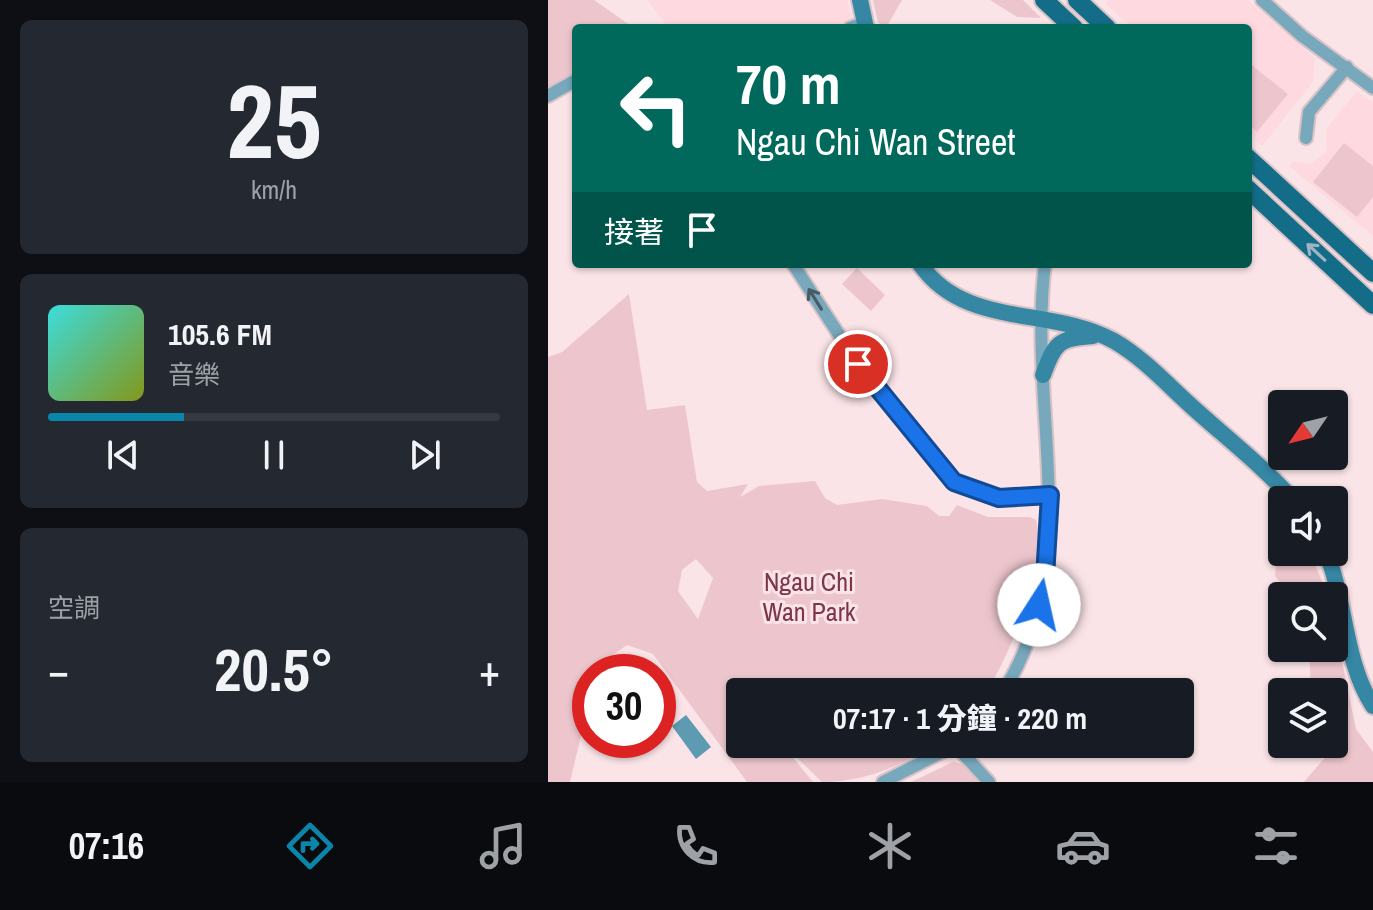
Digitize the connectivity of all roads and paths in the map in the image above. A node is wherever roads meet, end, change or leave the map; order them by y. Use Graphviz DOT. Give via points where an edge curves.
graph roads {
  1 [pos="860,0"];
  2 [pos="1044,0"];
  3 [pos="1077,0"];
  4 [pos="1262,0"];
  5 [pos="860,24"];
  6 [pos="1070,24"];
  7 [pos="1103,24"];
  8 [pos="1347,67"];
  9 [pos="572,82"];
  10 [pos="1373,88"];
  11 [pos="548,96"];
  12 [pos="1306,138"];
  13 [pos="1252,162"];
  14 [pos="1252,193"];
  15 [pos="796,268"];
  16 [pos="923,268"];
  17 [pos="1045,268"];
  18 [pos="1373,273"];
  19 [pos="1373,305"];
  20 [pos="1041,319"];
  21 [pos="1102,335"];
  22 [pos="1043,375"];
  23 [pos="1278,486"];
  24 [pos="1050,495"];
  25 [pos="1331,566"];
  26 [pos="1010,678"];
  27 [pos="1373,706"];
  28 [pos="931,758"];
  29 [pos="968,758"];
  30 [pos="883,782"];
  31 [pos="989,782"];
  1 -- 5 [label="main road"];
  2 -- 6 [label="main road"];
  3 -- 7 [label="main road"];
  4 -- 8 [label="street"];
  8 -- 10 [label="street"];
  8 -- 12 [label="street" via="1309,112"];
  9 -- 11 [label="street"];
  13 -- 18 [label="main road"];
  19 -- 14 [label="main road, one-way"];
  24 -- 15 [label="street, one-way" via="999,498 954,482 858,364"];
  16 -- 20 [label="main road" via="966,304"];
  17 -- 20 [label="street"];
  20 -- 21 [label="main road"];
  20 -- 22 [label="street"];
  21 -- 22 [label="main road" via="1059,343"];
  21 -- 23 [label="main road" via="1146,366"];
  22 -- 24 [label="street"];
  24 -- 26 [label="street" via="1045,577 1033,633"];
  25 -- 27 [label="main road" via="1359,676"];
  28 -- 30 [label="street"];
  29 -- 31 [label="street"];
}
